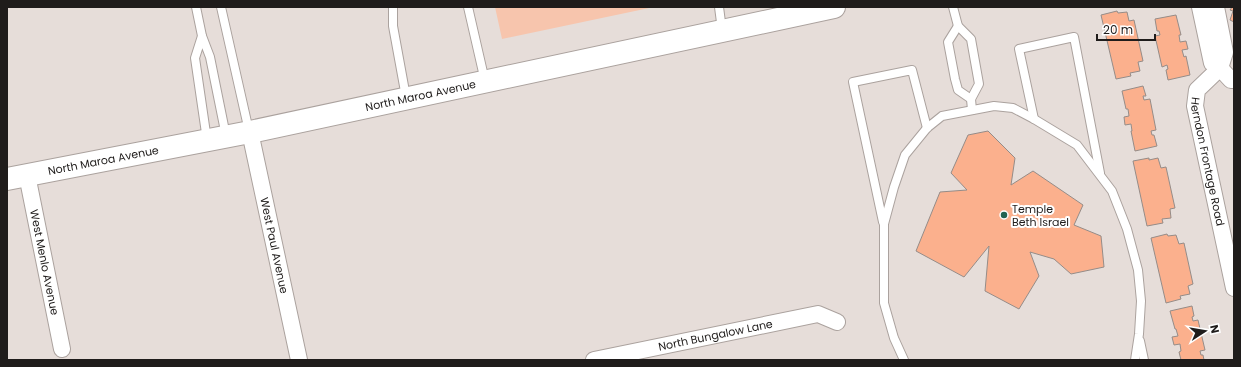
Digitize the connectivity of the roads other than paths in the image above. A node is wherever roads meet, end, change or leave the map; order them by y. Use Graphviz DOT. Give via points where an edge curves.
graph roads {
  1 [pos="196,7"];
  2 [pos="221,7"];
  3 [pos="393,7"];
  4 [pos="468,7"];
  5 [pos="719,7"];
  6 [pos="834,7"];
  7 [pos="953,7"];
  8 [pos="1200,7"];
  9 [pos="1216,7"];
  10 [pos="958,26"];
  11 [pos="722,31"];
  12 [pos="202,36"];
  13 [pos="1220,68"];
  14 [pos="1234,80"];
  15 [pos="485,82"];
  16 [pos="406,98"];
  17 [pos="971,99"];
  18 [pos="972,110"];
  19 [pos="1034,118"];
  20 [pos="927,128"];
  21 [pos="250,132"];
  22 [pos="216,138"];
  23 [pos="1101,175"];
  24 [pos="17,177"];
  25 [pos="884,224"];
  26 [pos="1234,288"];
  27 [pos="837,322"];
  28 [pos="1139,334"];
  29 [pos="62,349"];
  30 [pos="299,360"];
  31 [pos="594,360"];
  32 [pos="904,360"];
  33 [pos="1135,360"];
  34 [pos="1144,360"];
  1 -- 12 [label="lane"];
  2 -- 21 [label="lane"];
  3 -- 16 [label="lane" via="393,26"];
  4 -- 15 [label="lane"];
  5 -- 11 [label="lane"];
  6 -- 11 [label="main road, North Maroa Avenue"];
  7 -- 10 [label="lane"];
  8 -- 13 [label="street" via="1212,63"];
  9 -- 13 [label="street" via="1225,52"];
  10 -- 17 [label="lane" via="970,39 979,84"];
  10 -- 17 [label="lane" via="948,42 958,90"];
  11 -- 15 [label="main road, North Maroa Avenue"];
  12 -- 22 [label="lane" via="210,57"];
  12 -- 22 [label="lane" via="195,58"];
  13 -- 14 [label="street"];
  13 -- 26 [label="street, Herndon Frontage Road" via="1197,90 1195,106"];
  15 -- 16 [label="main road, North Maroa Avenue"];
  16 -- 21 [label="main road, North Maroa Avenue"];
  17 -- 18 [label="lane"];
  18 -- 19 [label="lane" via="994,106 1013,108"];
  18 -- 20 [label="lane" via="942,116"];
  19 -- 23 [label="lane" via="1077,145"];
  19 -- 23 [label="lane" via="1019,49 1074,37"];
  20 -- 25 [label="lane" via="905,155"];
  20 -- 25 [label="lane" via="912,70 853,82"];
  21 -- 22 [label="main road, North Maroa Avenue"];
  21 -- 30 [label="street, West Paul Avenue"];
  22 -- 24 [label="main road, North Maroa Avenue"];
  23 -- 28 [label="lane" via="1112,191 1127,229 1138,270 1142,301"];
  24 -- 29 [label="street, West Menlo Avenue"];
  25 -- 32 [label="lane" via="884,303 894,338"];
  27 -- 31 [label="street, North Bungalow Lane" via="818,314"];
  28 -- 33 [label="lane"];
  28 -- 34 [label="lane"];
}
